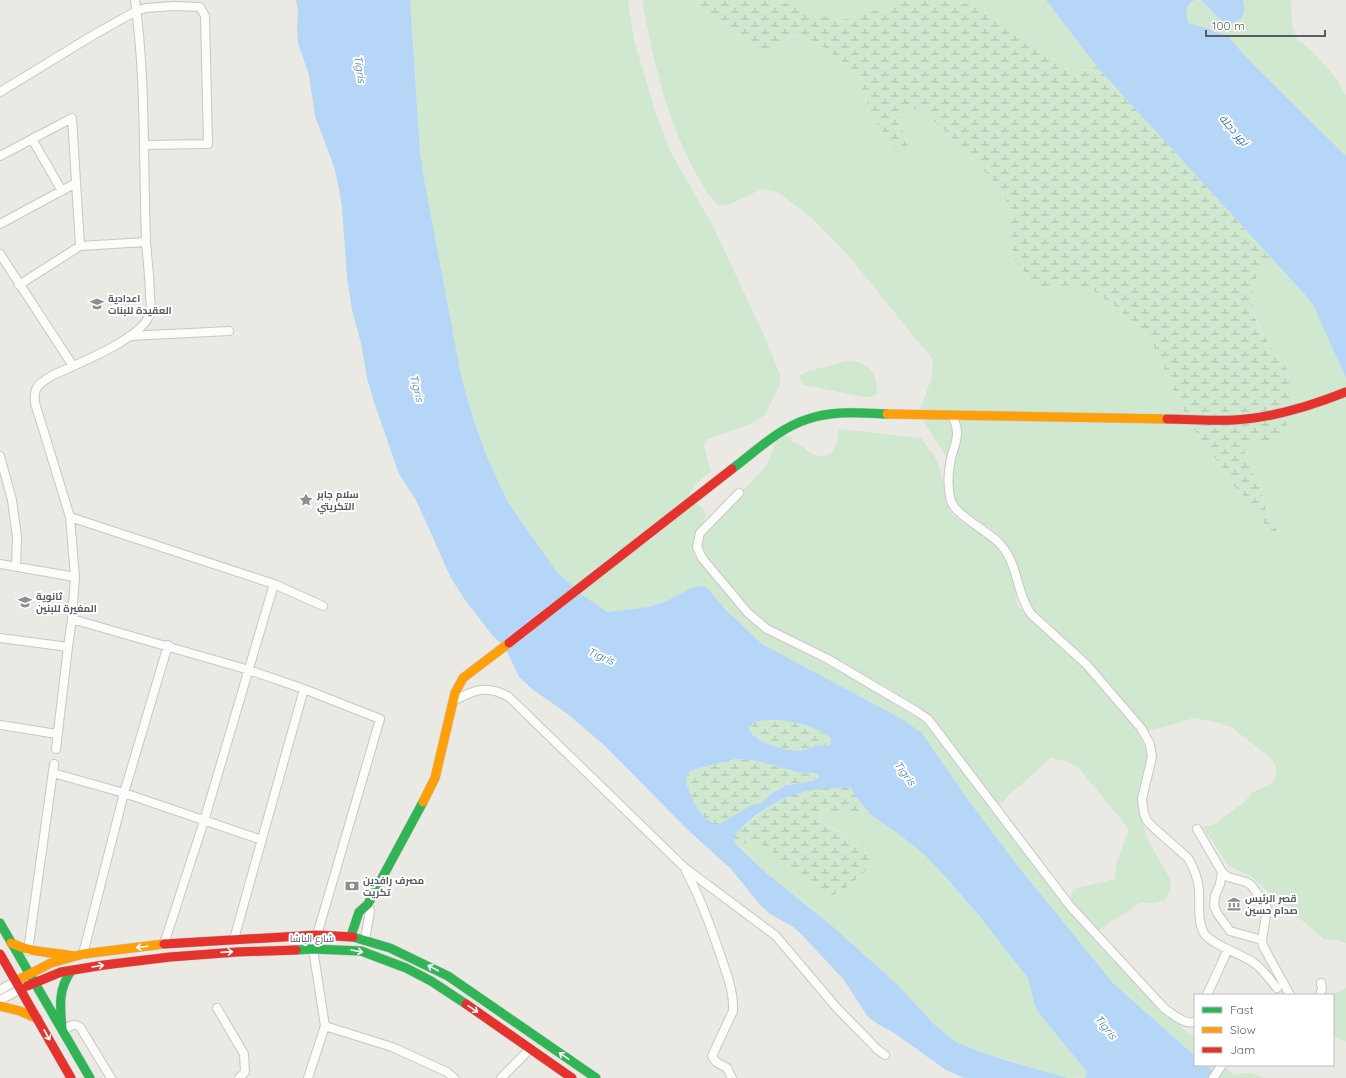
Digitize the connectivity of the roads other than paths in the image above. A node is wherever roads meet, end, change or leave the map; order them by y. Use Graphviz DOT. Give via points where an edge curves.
graph roads {
  1 [pos="135,0"];
  2 [pos="136,11"];
  3 [pos="0,92"];
  4 [pos="32,139"];
  5 [pos="144,145"];
  6 [pos="0,156"];
  7 [pos="76,183"];
  8 [pos="62,191"];
  9 [pos="0,224"];
  10 [pos="146,242"];
  11 [pos="80,246"];
  12 [pos="0,254"];
  13 [pos="19,285"];
  14 [pos="229,331"];
  15 [pos="130,336"];
  16 [pos="73,366"];
  17 [pos="1346,392"];
  18 [pos="952,415"];
  19 [pos="0,456"];
  20 [pos="739,493"];
  21 [pos="70,517"];
  22 [pos="0,564"];
  23 [pos="16,567"];
  24 [pos="75,577"];
  25 [pos="274,584"];
  26 [pos="323,606"];
  27 [pos="72,619"];
  28 [pos="0,638"];
  29 [pos="168,645"];
  30 [pos="68,647"];
  31 [pos="249,670"];
  32 [pos="304,689"];
  33 [pos="454,701"];
  34 [pos="0,725"];
  35 [pos="57,734"];
  36 [pos="56,749"];
  37 [pos="54,764"];
  38 [pos="53,773"];
  39 [pos="124,793"];
  40 [pos="204,820"];
  41 [pos="1197,829"];
  42 [pos="262,840"];
  43 [pos="685,868"];
  44 [pos="1222,872"];
  45 [pos="368,904"];
  46 [pos="0,923"];
  47 [pos="317,935"];
  48 [pos="351,936"];
  49 [pos="234,939"];
  50 [pos="365,939"];
  51 [pos="1262,940"];
  52 [pos="11,944"];
  53 [pos="164,944"];
  54 [pos="313,949"];
  55 [pos="1228,949"];
  56 [pos="28,951"];
  57 [pos="0,954"];
  58 [pos="78,955"];
  59 [pos="71,970"];
  60 [pos="28,974"];
  61 [pos="16,981"];
  62 [pos="1322,982"];
  63 [pos="34,983"];
  64 [pos="1279,984"];
  65 [pos="21,989"];
  66 [pos="0,990"];
  67 [pos="1207,994"];
  68 [pos="1273,994"];
  69 [pos="1289,994"];
  70 [pos="1320,994"];
  71 [pos="0,1000"];
  72 [pos="0,1006"];
  73 [pos="216,1008"];
  74 [pos="38,1019"];
  75 [pos="1194,1022"];
  76 [pos="325,1026"];
  77 [pos="62,1030"];
  78 [pos="530,1049"];
  79 [pos="885,1055"];
  80 [pos="1221,1066"];
  81 [pos="71,1078"];
  82 [pos="90,1078"];
  83 [pos="110,1078"];
  84 [pos="239,1078"];
  85 [pos="308,1078"];
  86 [pos="454,1078"];
  87 [pos="501,1078"];
  88 [pos="572,1078"];
  89 [pos="596,1078"];
  90 [pos="732,1078"];
  91 [pos="1213,1078"];
  1 -- 2 [label="street"];
  2 -- 3 [label="street"];
  2 -- 5 [label="street"];
  2 -- 5 [label="street" via="146,8 196,6 200,7 205,16 208,144"];
  4 -- 6 [label="street"];
  4 -- 7 [label="street" via="72,118"];
  4 -- 8 [label="street"];
  5 -- 10 [label="street"];
  7 -- 8 [label="street"];
  7 -- 11 [label="street"];
  8 -- 9 [label="street"];
  10 -- 11 [label="street"];
  10 -- 15 [label="street" via="150,315"];
  11 -- 13 [label="street"];
  12 -- 13 [label="street"];
  13 -- 16 [label="street"];
  14 -- 15 [label="street"];
  15 -- 16 [label="street"];
  16 -- 21 [label="street" via="40,383 34,396"];
  17 -- 18 [label="main road" via="1289,411 1234,420"];
  18 -- 33 [label="main road" via="837,413 806,420 778,434 470,672 460,682"];
  18 -- 55 [label="street" via="958,432 949,472 953,506 1003,547 1014,565 1025,605 1031,614 1087,665 1141,728 1150,744 1152,757 1142,799 1147,821 1192,863 1198,883 1204,932"];
  19 -- 23 [label="street" via="12,500 17,537"];
  20 -- 75 [label="street" via="700,533 697,547 702,558 748,613 767,629 828,659 928,719 1070,906 1164,1008 1189,1024"];
  21 -- 24 [label="street"];
  21 -- 25 [label="street"];
  22 -- 23 [label="street"];
  23 -- 24 [label="street"];
  24 -- 27 [label="street"];
  25 -- 26 [label="street"];
  25 -- 31 [label="street"];
  27 -- 29 [label="street"];
  27 -- 30 [label="street"];
  28 -- 30 [label="street"];
  29 -- 31 [label="street"];
  29 -- 39 [label="street"];
  30 -- 35 [label="street"];
  31 -- 32 [label="street"];
  31 -- 40 [label="street"];
  32 -- 42 [label="street"];
  32 -- 47 [label="street" via="380,719"];
  33 -- 43 [label="street" via="477,690 490,690 509,698"];
  33 -- 45 [label="main road" via="439,764 429,792"];
  34 -- 35 [label="street"];
  35 -- 36 [label="street"];
  37 -- 38 [label="street"];
  38 -- 39 [label="street"];
  38 -- 56 [label="street"];
  39 -- 40 [label="street"];
  39 -- 58 [label="street"];
  40 -- 42 [label="street"];
  40 -- 53 [label="street"];
  41 -- 44 [label="street"];
  42 -- 49 [label="street"];
  43 -- 79 [label="street" via="776,936 836,1007"];
  43 -- 90 [label="street" via="706,913 728,977 733,1011 712,1056 716,1062 727,1068"];
  44 -- 51 [label="street" via="1228,877 1251,885 1265,904"];
  44 -- 51 [label="street" via="1214,903 1217,913 1230,932"];
  45 -- 48 [label="main road" via="359,912"];
  45 -- 50 [label="street" via="370,911"];
  46 -- 52 [label="main road"];
  47 -- 48 [label="main road"];
  47 -- 49 [label="main road"];
  48 -- 50 [label="main road"];
  49 -- 53 [label="main road"];
  89 -- 50 [label="main road, one-way" via="448,976 405,954"];
  51 -- 64 [label="street"];
  52 -- 56 [label="main road"];
  52 -- 60 [label="main road"];
  53 -- 58 [label="main road, one-way"];
  59 -- 54 [label="main road, شارع الباشا, one-way" via="197,954"];
  54 -- 76 [label="street"];
  54 -- 78 [label="main road, شارع الباشا, one-way" via="361,951 406,968 452,995"];
  55 -- 64 [label="street" via="1254,963"];
  55 -- 67 [label="street"];
  56 -- 58 [label="main road"];
  57 -- 61 [label="main road"];
  58 -- 60 [label="main road" via="51,963"];
  59 -- 63 [label="main road, شارع الباشا"];
  59 -- 77 [label="main road" via="64,980 61,992"];
  60 -- 61 [label="main road"];
  60 -- 63 [label="main road"];
  61 -- 65 [label="main road"];
  61 -- 66 [label="street"];
  62 -- 70 [label="street"];
  63 -- 65 [label="main road, شارع الباشا"];
  63 -- 77 [label="main road"];
  64 -- 68 [label="street"];
  64 -- 69 [label="street"];
  65 -- 71 [label="street"];
  65 -- 74 [label="main road"];
  72 -- 74 [label="main road"];
  73 -- 84 [label="street" via="244,1054 245,1072"];
  74 -- 81 [label="main road, one-way"];
  76 -- 85 [label="street"];
  76 -- 86 [label="street" via="392,1047"];
  77 -- 82 [label="main road"];
  77 -- 83 [label="street" via="72,1025 80,1027"];
  78 -- 87 [label="street"];
  78 -- 88 [label="main road, شارع الباشا"];
  80 -- 91 [label="street"];
}
